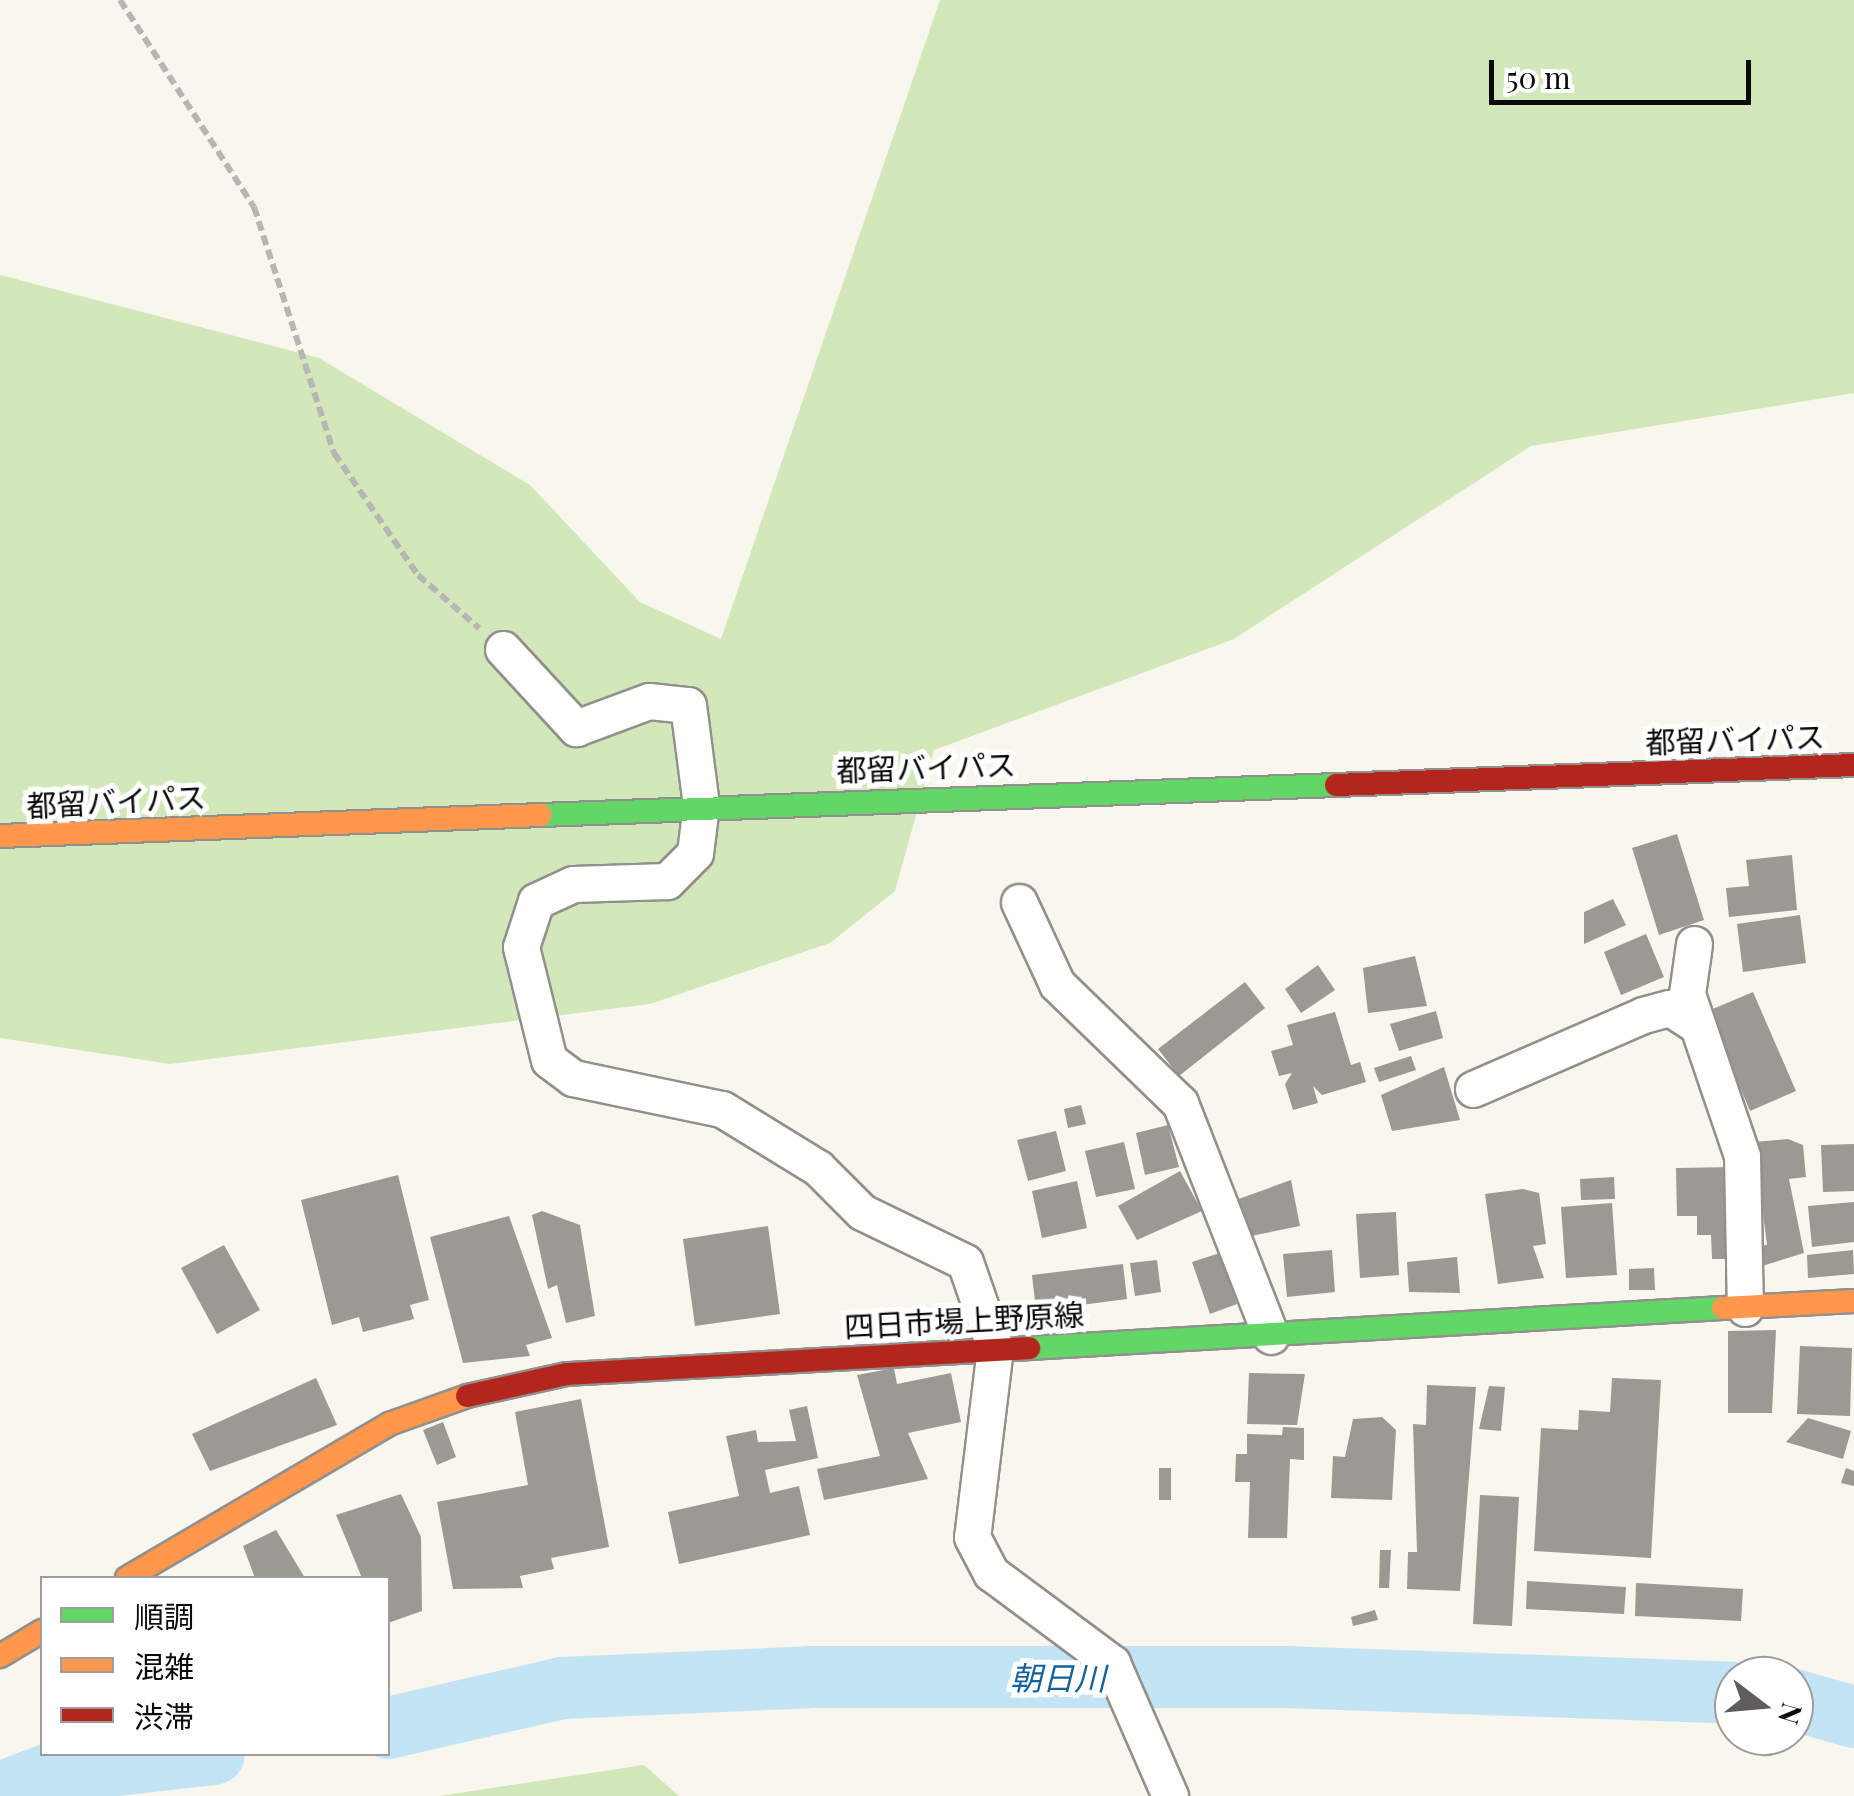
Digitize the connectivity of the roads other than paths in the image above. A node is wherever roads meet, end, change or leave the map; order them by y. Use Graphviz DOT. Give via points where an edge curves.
graph roads {
  1 [pos="503,649"];
  2 [pos="1854,765"];
  3 [pos="701,805"];
  4 [pos="0,836"];
  5 [pos="1019,902"];
  6 [pos="1694,944"];
  7 [pos="1696,1025"];
  8 [pos="1473,1089"];
  9 [pos="1854,1301"];
  10 [pos="1745,1308"];
  11 [pos="1271,1336"];
  12 [pos="995,1348"];
  13 [pos="129,1576"];
  14 [pos="40,1631"];
  15 [pos="0,1656"];
  16 [pos="1165,1788"];
  1 -- 3 [label="street" via="576,728 649,702 688,705"];
  2 -- 3 [label="main road, 都留バイパス"];
  3 -- 4 [label="main road, 都留バイパス"];
  3 -- 12 [label="street" via="695,853 667,881 573,884 536,900 521,947 549,1060 572,1078 722,1109 818,1168 862,1212 965,1262"];
  5 -- 11 [label="street" via="1058,984 1180,1103"];
  6 -- 7 [label="street" via="1687,994"];
  7 -- 8 [label="street" via="1670,1008 1643,1015"];
  7 -- 10 [label="street" via="1742,1156"];
  9 -- 10 [label="main road, 四日市場上野原線"];
  10 -- 11 [label="main road, 四日市場上野原線"];
  11 -- 12 [label="main road, 四日市場上野原線"];
  12 -- 13 [label="main road, 四日市場上野原線" via="666,1363 474,1393 324,1458"];
  12 -- 16 [label="street" via="972,1537 991,1573 1112,1663"];
  14 -- 15 [label="main road"];
}
